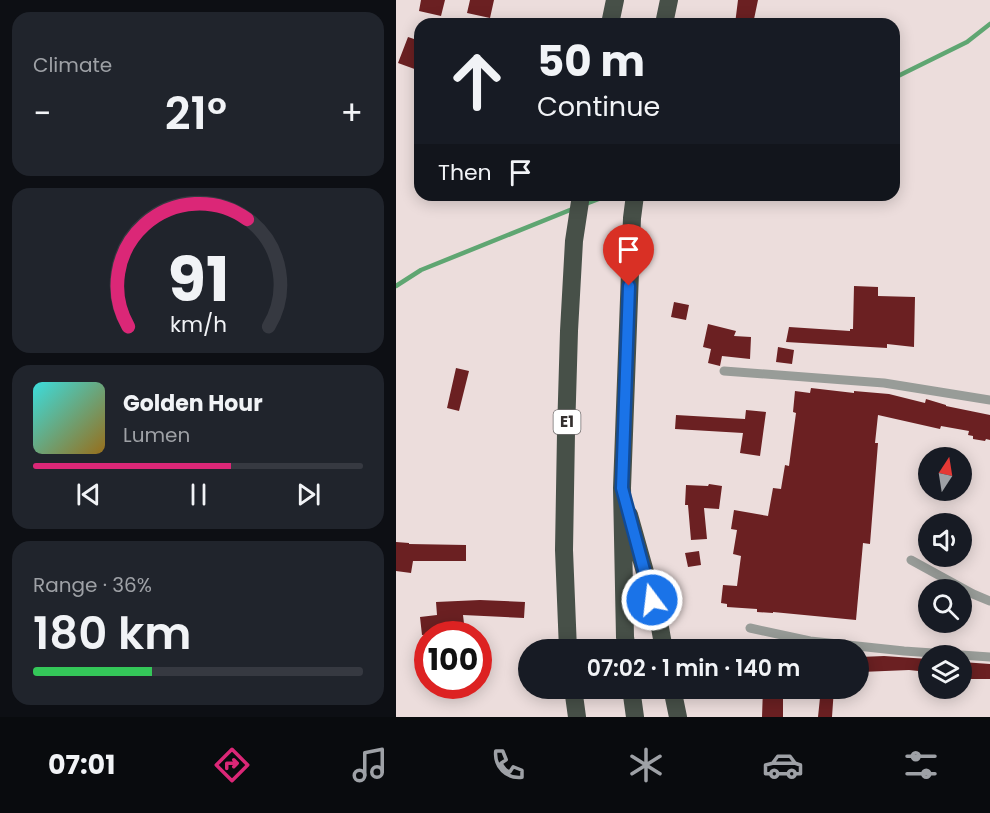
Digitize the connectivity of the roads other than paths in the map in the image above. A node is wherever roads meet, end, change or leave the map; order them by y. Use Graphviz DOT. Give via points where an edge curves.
graph roads {
  1 [pos="615,0"];
  2 [pos="669,0"];
  3 [pos="611,18"];
  4 [pos="665,18"];
  5 [pos="580,201"];
  6 [pos="634,201"];
  7 [pos="724,371"];
  8 [pos="990,400"];
  9 [pos="622,488"];
  10 [pos="911,560"];
  11 [pos="990,601"];
  12 [pos="750,628"];
  13 [pos="568,639"];
  14 [pos="625,639"];
  15 [pos="662,639"];
  16 [pos="990,657"];
  17 [pos="575,699"];
  18 [pos="633,699"];
  19 [pos="674,699"];
  20 [pos="577,717"];
  21 [pos="635,717"];
  22 [pos="678,717"];
  1 -- 3 [label="highway"];
  2 -- 4 [label="highway"];
  5 -- 13 [label="highway, E1" via="574,241 567,399 564,550"];
  6 -- 9 [label="highway"];
  7 -- 8 [label="lane" via="884,383"];
  9 -- 14 [label="highway"];
  9 -- 15 [label="highway"];
  10 -- 11 [label="lane"];
  12 -- 16 [label="lane" via="810,641"];
  17 -- 20 [label="highway"];
  18 -- 21 [label="highway"];
  19 -- 22 [label="highway"];
}
